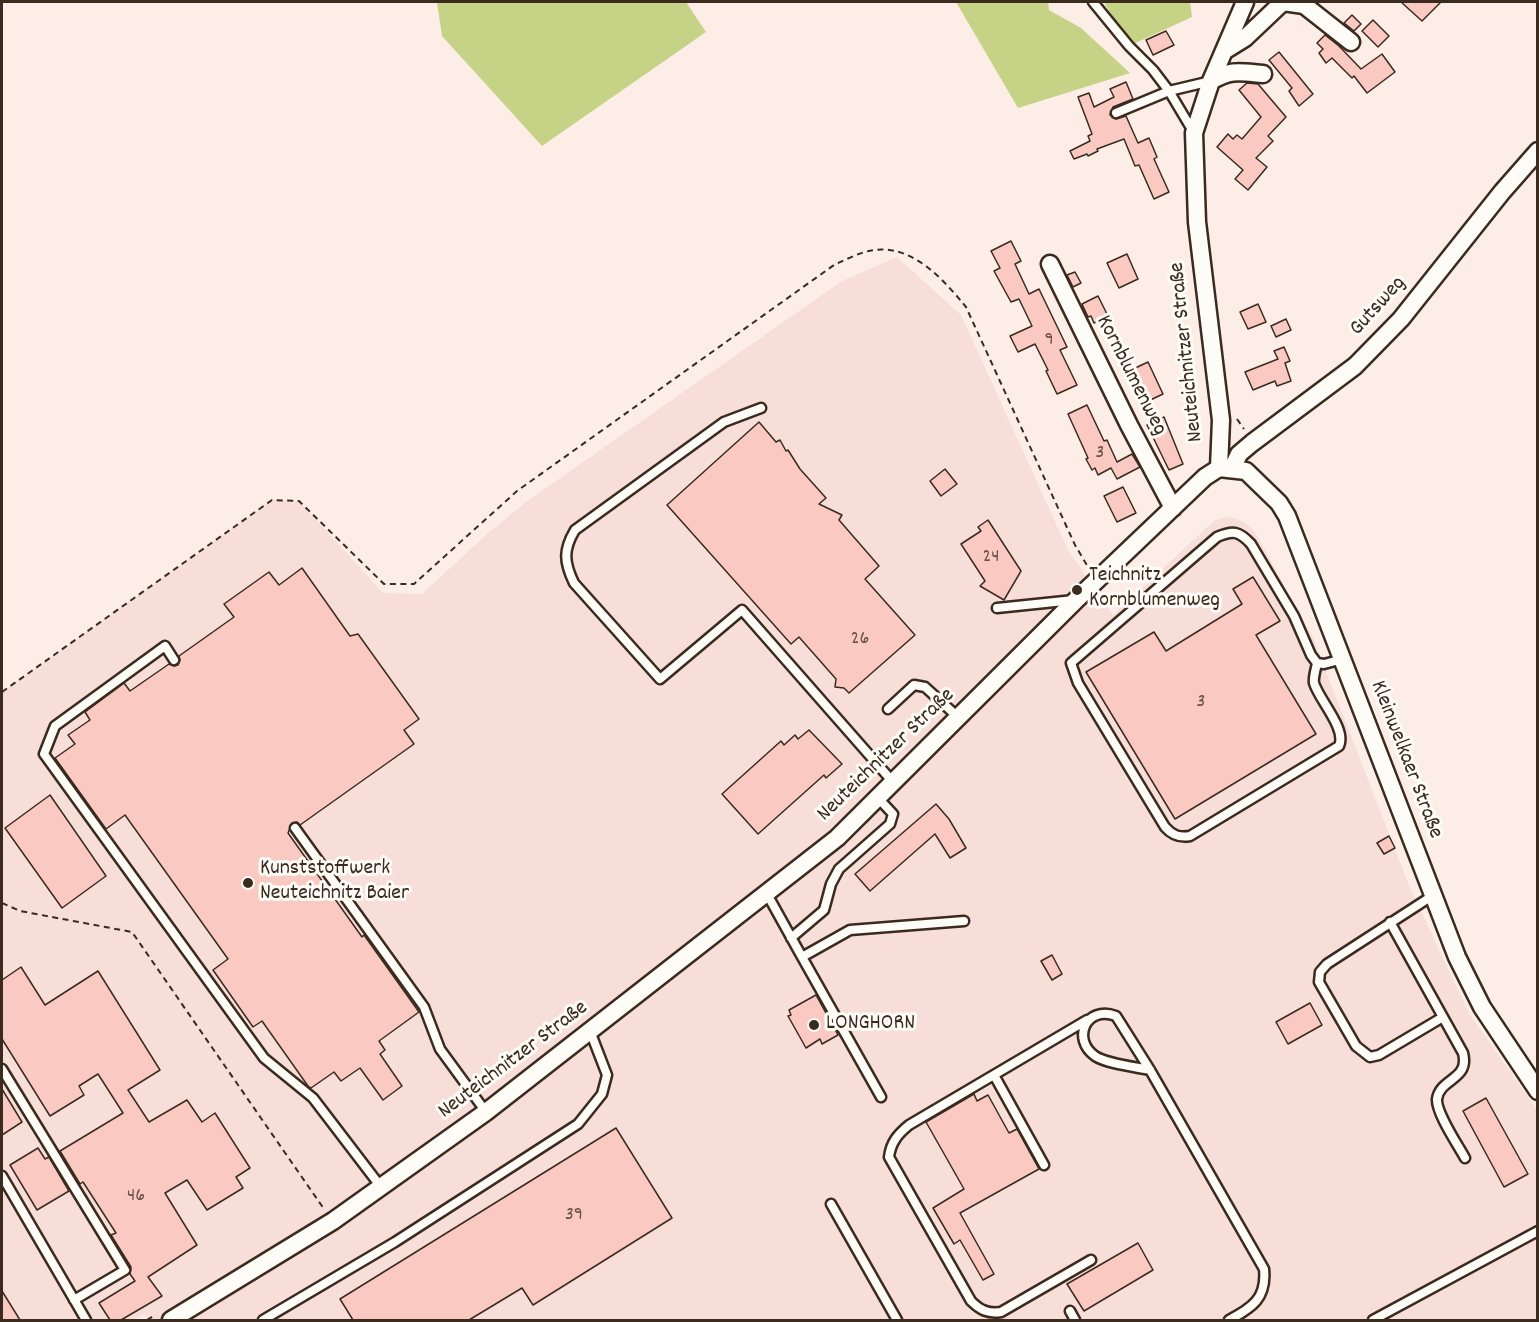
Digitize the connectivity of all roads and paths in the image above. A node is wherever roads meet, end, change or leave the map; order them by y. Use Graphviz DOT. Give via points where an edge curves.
graph roads {
  1 [pos="1093,2"];
  2 [pos="1245,2"];
  3 [pos="1284,2"];
  4 [pos="1351,42"];
  5 [pos="1224,51"];
  6 [pos="1263,74"];
  7 [pos="1211,81"];
  8 [pos="1169,91"];
  9 [pos="1116,113"];
  10 [pos="1194,133"];
  11 [pos="1538,151"];
  12 [pos="1050,264"];
  13 [pos="761,408"];
  14 [pos="1226,469"];
  15 [pos="1173,508"];
  16 [pos="1097,581"];
  17 [pos="1076,600"];
  18 [pos="997,608"];
  19 [pos="1343,658"];
  20 [pos="174,660"];
  21 [pos="1317,663"];
  22 [pos="2,692"];
  23 [pos="888,709"];
  24 [pos="959,718"];
  25 [pos="894,783"];
  26 [pos="878,798"];
  27 [pos="295,828"];
  28 [pos="767,894"];
  29 [pos="1432,897"];
  30 [pos="2,903"];
  31 [pos="964,921"];
  32 [pos="1390,922"];
  33 [pos="791,938"];
  34 [pos="802,957"];
  35 [pos="1443,1017"];
  36 [pos="1087,1020"];
  37 [pos="590,1031"];
  38 [pos="2,1069"];
  39 [pos="1150,1070"];
  40 [pos="994,1075"];
  41 [pos="1538,1091"];
  42 [pos="881,1097"];
  43 [pos="486,1112"];
  44 [pos="1465,1158"];
  45 [pos="1044,1165"];
  46 [pos="2,1176"];
  47 [pos="381,1186"];
  48 [pos="831,1204"];
  49 [pos="333,1221"];
  50 [pos="1538,1231"];
  51 [pos="1091,1260"];
  52 [pos="74,1300"];
  53 [pos="1070,1311"];
  54 [pos="164,1318"];
  55 [pos="86,1320"];
  56 [pos="147,1320"];
  57 [pos="263,1320"];
  58 [pos="897,1320"];
  59 [pos="1074,1320"];
  60 [pos="1229,1320"];
  61 [pos="1372,1320"];
  1 -- 8 [label="lane"];
  2 -- 5 [label="street, Neuteichnitzer Straße"];
  3 -- 4 [label="street" via="1304,5"];
  3 -- 5 [label="street" via="1245,38"];
  5 -- 7 [label="street, Neuteichnitzer Straße"];
  6 -- 7 [label="street" via="1224,73"];
  7 -- 8 [label="lane"];
  7 -- 10 [label="street, Neuteichnitzer Straße"];
  8 -- 9 [label="lane"];
  8 -- 10 [label="lane"];
  10 -- 14 [label="street, Neuteichnitzer Straße" via="1197,222"];
  11 -- 14 [label="street, Gutsweg" via="1401,320 1356,366 1252,442"];
  12 -- 15 [label="street, Kornblumenweg"];
  13 -- 25 [label="lane" via="724,422 575,530 567,543 566,568 574,584 660,679 742,609"];
  14 -- 15 [label="street, Neuteichnitzer Straße" via="1205,477"];
  14 -- 19 [label="street, Kleinwelkaer Straße" via="1246,471 1279,503"];
  15 -- 16 [label="street, Neuteichnitzer Straße"];
  16 -- 17 [label="street, Neuteichnitzer Straße"];
  16 -- 22 [label="path" via="1075,545 966,307 947,283 908,255 873,250 834,265 517,491 414,584 384,584 299,501 272,500"];
  17 -- 18 [label="lane"];
  17 -- 24 [label="street, Neuteichnitzer Straße"];
  19 -- 21 [label="lane"];
  19 -- 29 [label="street, Kleinwelkaer Straße"];
  20 -- 47 [label="lane" via="165,646 55,726 44,754 264,1058 313,1098"];
  21 -- 21 [label="lane" via="1251,544 1243,534 1229,532 1217,537 1071,663 1078,683 1165,827 1182,838 1339,746 1339,731 1314,683"];
  23 -- 24 [label="lane" via="914,685 919,685"];
  24 -- 25 [label="street, Neuteichnitzer Straße"];
  25 -- 26 [label="street, Neuteichnitzer Straße"];
  26 -- 28 [label="street, Neuteichnitzer Straße" via="837,838"];
  26 -- 33 [label="lane" via="892,814 890,824 839,869 824,910"];
  27 -- 43 [label="lane" via="424,1007 440,1049"];
  28 -- 33 [label="lane"];
  28 -- 37 [label="street, Neuteichnitzer Straße"];
  29 -- 32 [label="lane"];
  29 -- 41 [label="street, Kleinwelkaer Straße" via="1482,1007"];
  30 -- 49 [label="path" via="20,911 132,932"];
  31 -- 34 [label="lane" via="850,930"];
  32 -- 35 [label="lane"];
  32 -- 35 [label="lane" via="1327,964 1320,972 1324,990 1356,1046 1370,1057"];
  33 -- 34 [label="lane"];
  34 -- 42 [label="lane"];
  35 -- 44 [label="lane" via="1465,1061 1460,1073 1440,1090 1437,1099"];
  36 -- 39 [label="lane" via="1098,1014 1116,1016"];
  36 -- 39 [label="lane" via="1083,1031 1095,1056"];
  36 -- 40 [label="lane"];
  37 -- 43 [label="street, Neuteichnitzer Straße"];
  37 -- 57 [label="lane" via="607,1075 602,1094 578,1125 395,1242"];
  38 -- 52 [label="lane" via="125,1270"];
  39 -- 60 [label="lane" via="1264,1269 1260,1296 1249,1310"];
  40 -- 45 [label="lane"];
  40 -- 51 [label="lane" via="900,1132 890,1149 892,1164 971,1301 984,1311 1001,1312"];
  43 -- 47 [label="street, Neuteichnitzer Straße"];
  46 -- 52 [label="lane"];
  47 -- 49 [label="street, Neuteichnitzer Straße"];
  48 -- 58 [label="lane"];
  49 -- 54 [label="street, Neuteichnitzer Straße"];
  50 -- 61 [label="lane"];
  52 -- 55 [label="lane"];
  53 -- 59 [label="lane"];
  54 -- 56 [label="path"];
}
